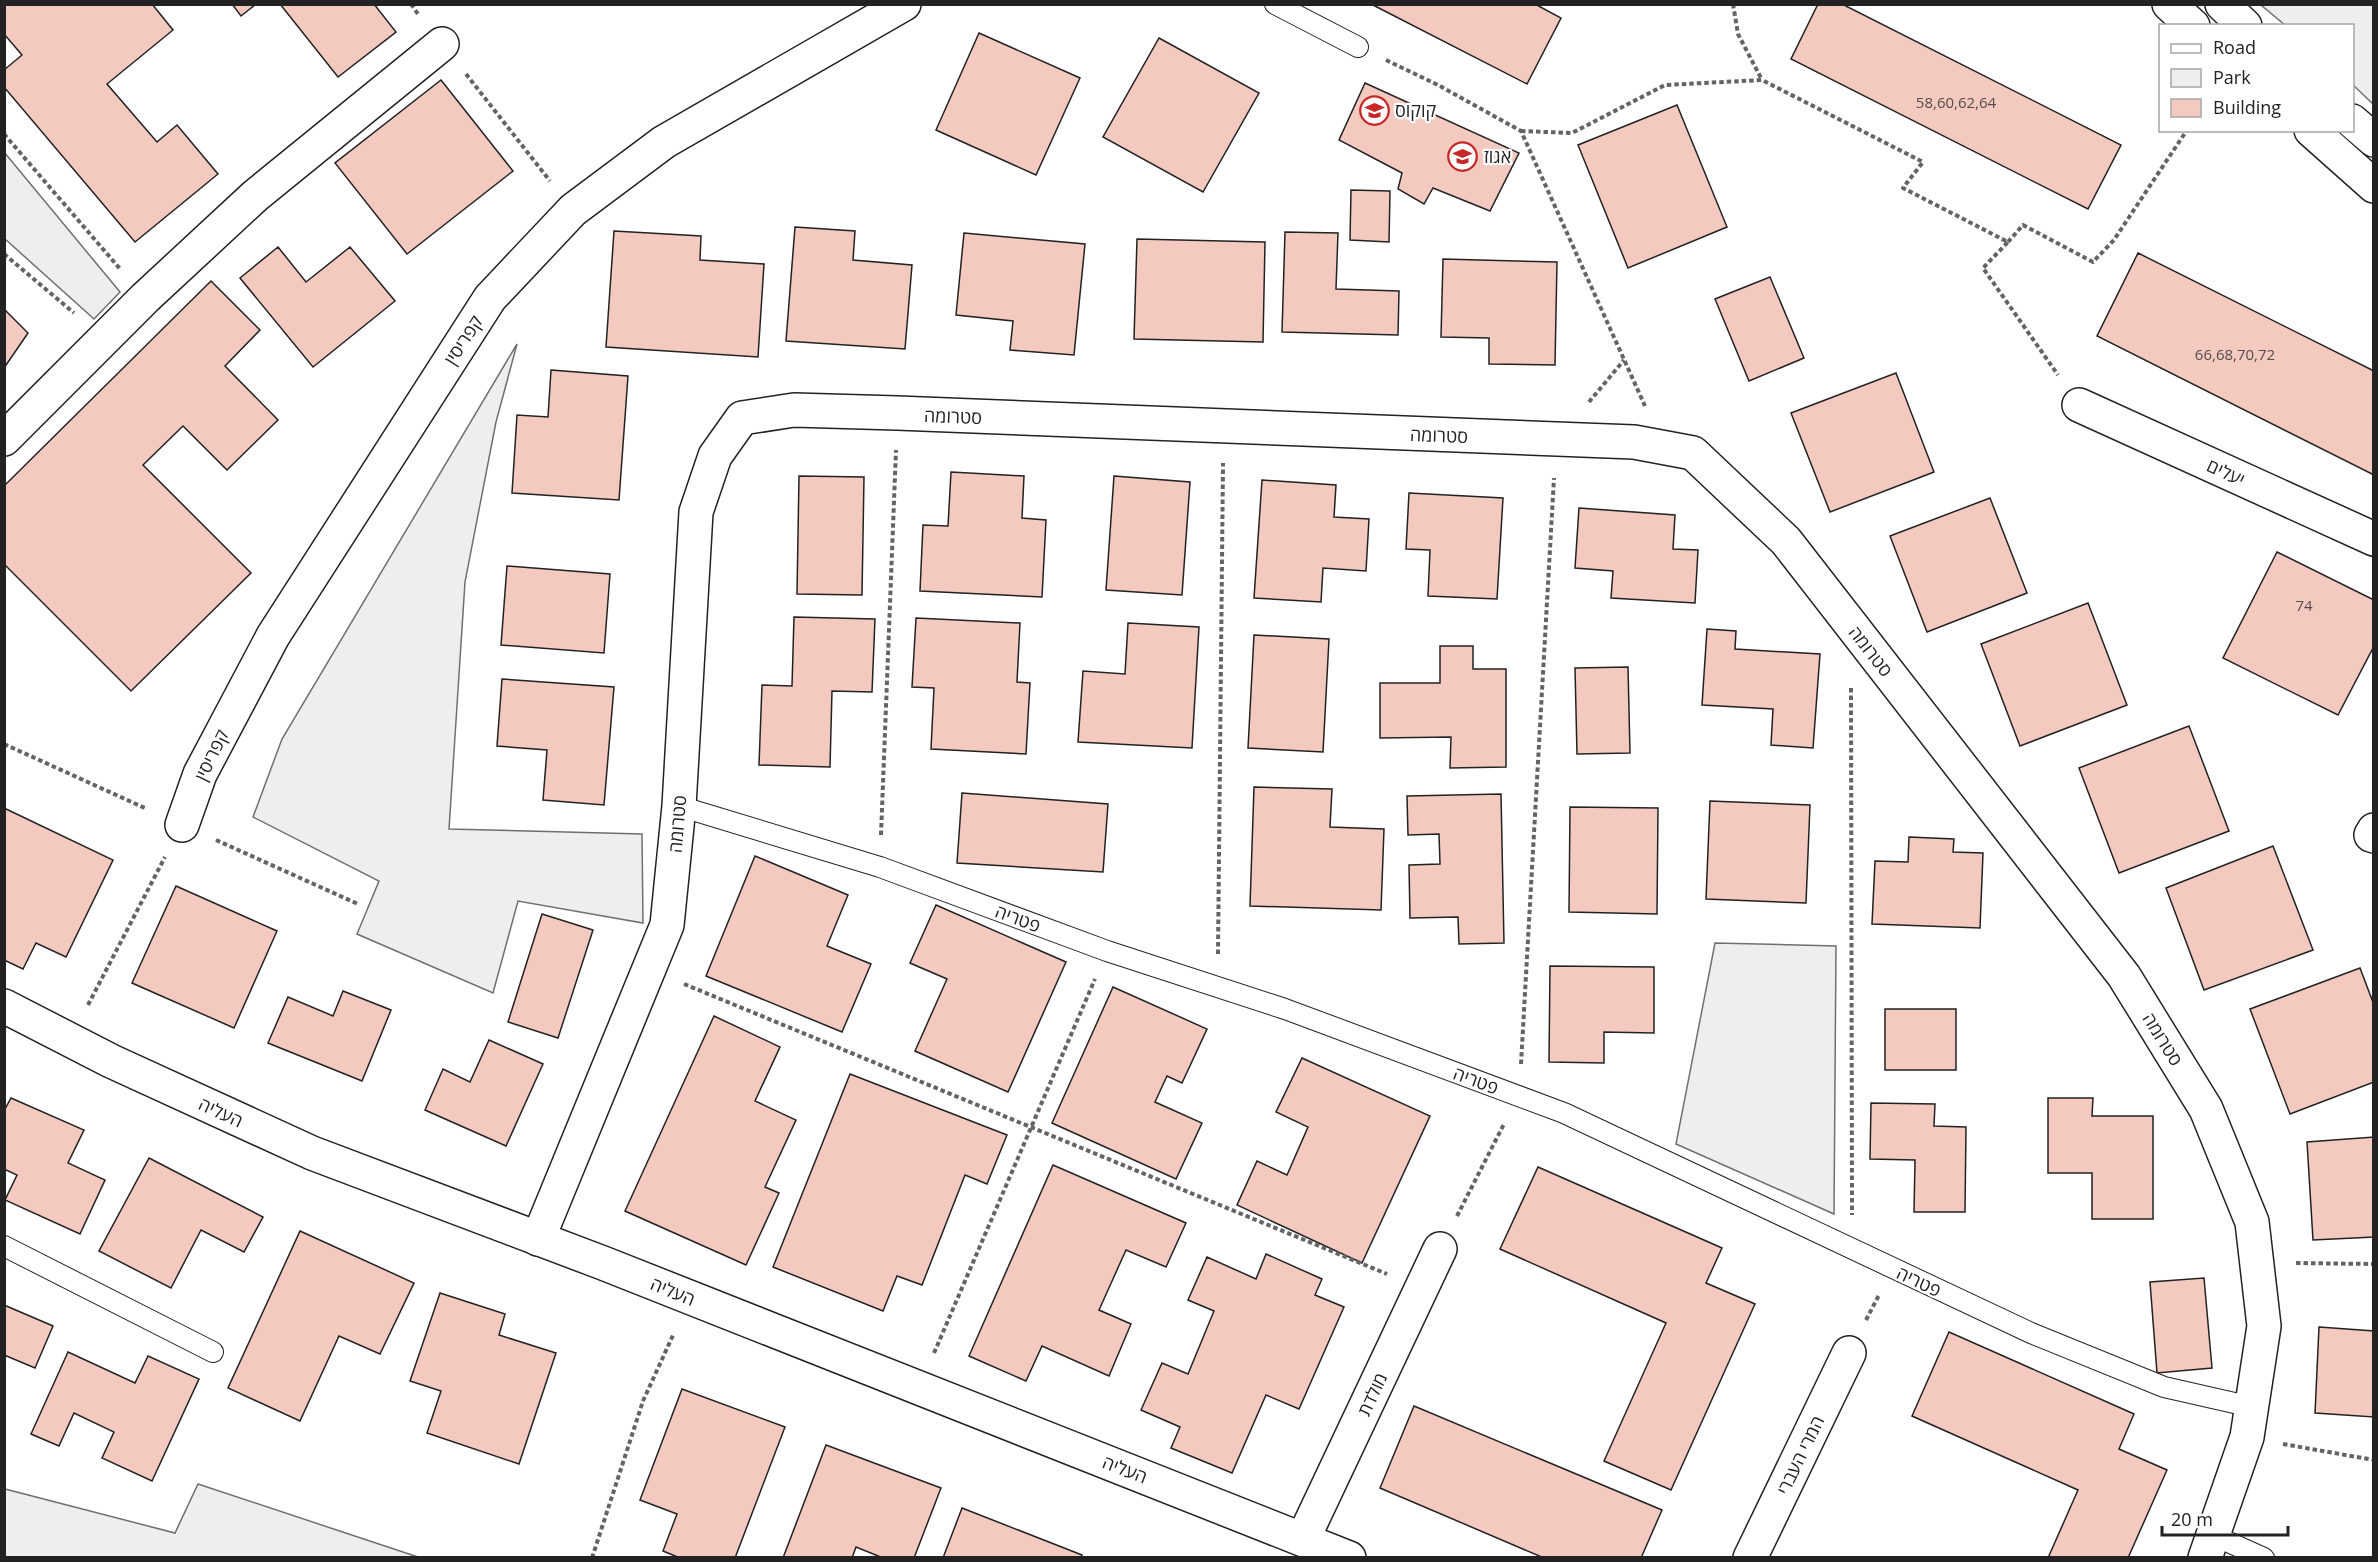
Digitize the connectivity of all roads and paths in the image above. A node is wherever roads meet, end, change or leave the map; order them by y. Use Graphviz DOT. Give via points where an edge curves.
graph roads {
  1 [pos="411,4"];
  2 [pos="904,4"];
  3 [pos="1275,4"];
  4 [pos="1733,4"];
  5 [pos="2169,4"];
  6 [pos="2222,4"];
  7 [pos="2191,24"];
  8 [pos="2243,24"];
  9 [pos="442,44"];
  10 [pos="1358,47"];
  11 [pos="1762,81"];
  12 [pos="2354,123"];
  13 [pos="1521,131"];
  14 [pos="2186,132"];
  15 [pos="2313,132"];
  16 [pos="4,134"];
  17 [pos="2373,140"];
  18 [pos="2373,186"];
  19 [pos="573,210"];
  20 [pos="2008,242"];
  21 [pos="4,254"];
  22 [pos="145,298"];
  23 [pos="105,339"];
  24 [pos="2079,405"];
  25 [pos="897,414"];
  26 [pos="1224,427"];
  27 [pos="4,439"];
  28 [pos="1556,440"];
  29 [pos="1664,448"];
  30 [pos="2373,539"];
  31 [pos="1851,683"];
  32 [pos="679,806"];
  33 [pos="182,825"];
  34 [pos="2373,830"];
  35 [pos="2373,836"];
  36 [pos="880,867"];
  37 [pos="1107,951"];
  38 [pos="647,969"];
  39 [pos="1218,988"];
  40 [pos="4,1006"];
  41 [pos="70,1040"];
  42 [pos="1519,1096"];
  43 [pos="1030,1128"];
  44 [pos="538,1239"];
  45 [pos="4,1246"];
  46 [pos="1440,1249"];
  47 [pos="1852,1249"];
  48 [pos="2256,1262"];
  49 [pos="2373,1264"];
  50 [pos="1892,1268"];
  51 [pos="1421,1288"];
  52 [pos="691,1298"];
  53 [pos="213,1352"];
  54 [pos="1850,1353"];
  55 [pos="919,1388"];
  56 [pos="2250,1422"];
  57 [pos="2373,1460"];
  58 [pos="1303,1539"];
  59 [pos="2210,1547"];
  60 [pos="592,1557"];
  61 [pos="1350,1557"];
  62 [pos="1750,1557"];
  63 [pos="2264,1557"];
  1 -- 9 [label="path"];
  2 -- 19 [label="street, קפריסין" via="664,142"];
  3 -- 10 [label="lane"];
  4 -- 11 [label="path" via="1738,34"];
  5 -- 7 [label="street"];
  6 -- 8 [label="street"];
  9 -- 19 [label="path"];
  9 -- 22 [label="street" via="255,196"];
  10 -- 13 [label="path"];
  11 -- 13 [label="path" via="1665,85 1572,134"];
  11 -- 20 [label="path" via="1923,162 1903,188"];
  12 -- 17 [label="street"];
  13 -- 29 [label="path"];
  14 -- 20 [label="path" via="2114,240 2093,262 2024,225"];
  15 -- 18 [label="street"];
  16 -- 22 [label="path"];
  19 -- 33 [label="street, קפריסין" via="490,298 279,626 200,774"];
  20 -- 24 [label="path" via="1983,268"];
  21 -- 23 [label="path"];
  22 -- 23 [label="street"];
  23 -- 27 [label="street"];
  24 -- 30 [label="street, יעלים"];
  25 -- 26 [label="street, סטרומה"];
  25 -- 32 [label="street, סטרומה" via="794,410 742,418 715,456 696,512"];
  25 -- 36 [label="path"];
  26 -- 28 [label="street, סטרומה"];
  26 -- 39 [label="path"];
  28 -- 29 [label="street, סטרומה" via="1634,442"];
  28 -- 42 [label="path"];
  29 -- 48 [label="street, סטרומה" via="1693,453 1785,541 2124,976 2206,1109 2252,1222"];
  31 -- 47 [label="path"];
  32 -- 36 [label="lane, פטריה"];
  32 -- 38 [label="street, סטרומה" via="667,925"];
  33 -- 41 [label="path"];
  34 -- 35 [label="street"];
  36 -- 37 [label="lane, פטריה"];
  37 -- 39 [label="lane, פטריה"];
  37 -- 43 [label="path"];
  38 -- 43 [label="path"];
  38 -- 44 [label="street, סטרומה"];
  39 -- 42 [label="lane, פטריה"];
  40 -- 41 [label="street, העליה"];
  41 -- 44 [label="street, העליה" via="312,1153"];
  42 -- 46 [label="path"];
  42 -- 47 [label="lane, פטריה" via="1564,1113"];
  43 -- 51 [label="path"];
  43 -- 55 [label="path"];
  44 -- 52 [label="street, העליה"];
  45 -- 53 [label="lane"];
  46 -- 51 [label="street, מולדת"];
  47 -- 50 [label="lane, פטריה"];
  48 -- 49 [label="path"];
  48 -- 56 [label="street, סטרומה" via="2264,1326"];
  50 -- 54 [label="path"];
  50 -- 56 [label="lane, פטריה" via="2031,1334"];
  51 -- 58 [label="street, מולדת"];
  52 -- 55 [label="street, העליה"];
  52 -- 60 [label="path" via="643,1401"];
  54 -- 62 [label="street, המרי העברי"];
  55 -- 58 [label="street, העליה"];
  56 -- 57 [label="path"];
  56 -- 59 [label="street, סטרומה"];
  58 -- 61 [label="street, העליה"];
  59 -- 63 [label="lane"];
}
